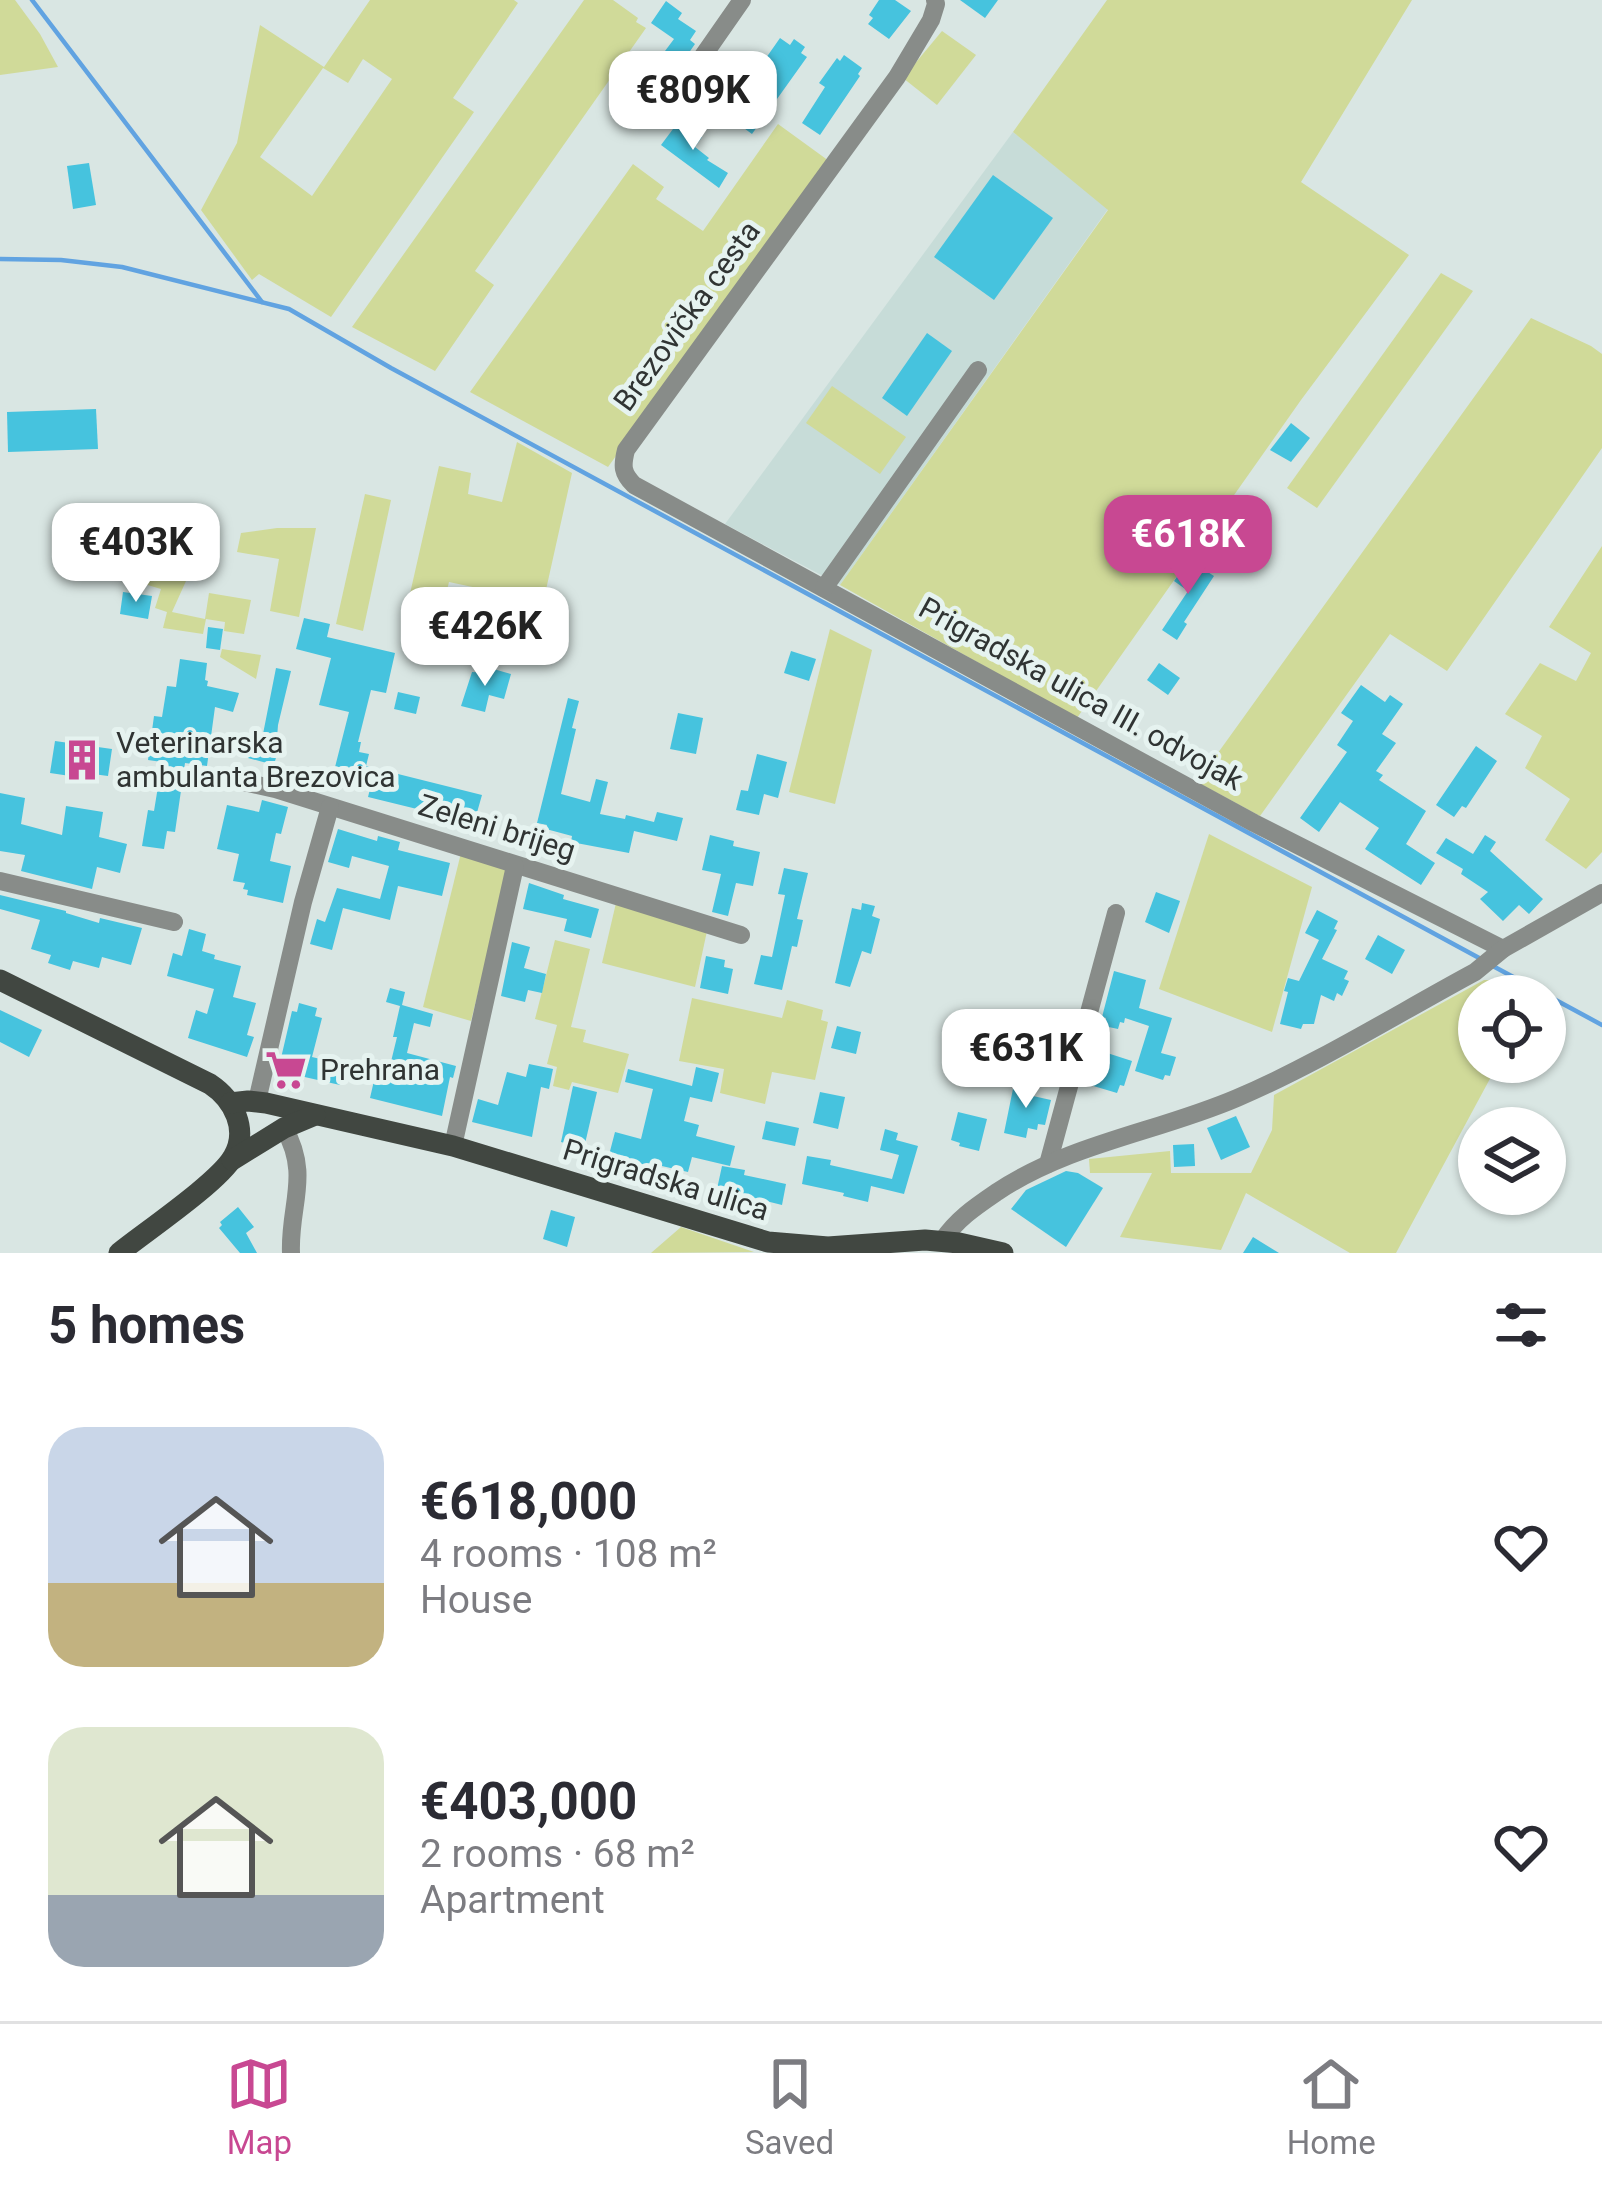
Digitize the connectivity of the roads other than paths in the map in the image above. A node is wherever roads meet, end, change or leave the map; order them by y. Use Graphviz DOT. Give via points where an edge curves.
graph roads {
  1 [pos="742,0"];
  2 [pos="938,1"];
  3 [pos="666,109"];
  4 [pos="978,370"];
  5 [pos="634,484"];
  6 [pos="824,588"];
  7 [pos="235,780"];
  8 [pos="330,807"];
  9 [pos="515,866"];
  10 [pos="0,881"];
  11 [pos="1602,893"];
  12 [pos="1117,913"];
  13 [pos="174,922"];
  14 [pos="741,935"];
  15 [pos="1498,953"];
  16 [pos="0,980"];
  17 [pos="257,1101"];
  18 [pos="230,1103"];
  19 [pos="318,1114"];
  20 [pos="284,1128"];
  21 [pos="453,1146"];
  22 [pos="231,1160"];
  23 [pos="1048,1164"];
  24 [pos="942,1241"];
  25 [pos="898,1247"];
  26 [pos="832,1250"];
  27 [pos="118,1253"];
  28 [pos="291,1253"];
  29 [pos="1004,1253"];
  1 -- 3 [label="street"];
  2 -- 5 [label="street, Brezovička cesta" via="897,77 626,450 624,476"];
  4 -- 6 [label="street"];
  5 -- 6 [label="street, Prigradska ulica III. odvojak"];
  6 -- 15 [label="street, Prigradska ulica III. odvojak"];
  7 -- 8 [label="street, Zeleni brijeg"];
  8 -- 9 [label="street, Zeleni brijeg"];
  8 -- 17 [label="street"];
  9 -- 14 [label="street, Zeleni brijeg"];
  9 -- 21 [label="street"];
  10 -- 13 [label="street"];
  11 -- 15 [label="street"];
  12 -- 23 [label="street"];
  15 -- 23 [label="street" via="1265,1085"];
  16 -- 18 [label="main road" via="196,1077"];
  17 -- 18 [label="main road, Prigradska ulica"];
  17 -- 19 [label="main road, Prigradska ulica"];
  18 -- 22 [label="main road" via="239,1125"];
  19 -- 20 [label="main road"];
  19 -- 21 [label="main road, Prigradska ulica"];
  20 -- 22 [label="main road"];
  20 -- 28 [label="street" via="299,1169"];
  21 -- 26 [label="main road, Prigradska ulica" via="738,1234"];
  22 -- 27 [label="main road"];
  23 -- 24 [label="street" via="968,1212"];
  24 -- 25 [label="main road, Prigradska ulica"];
  24 -- 29 [label="main road, Prigradska ulica"];
  25 -- 26 [label="main road, Prigradska ulica"];
}
